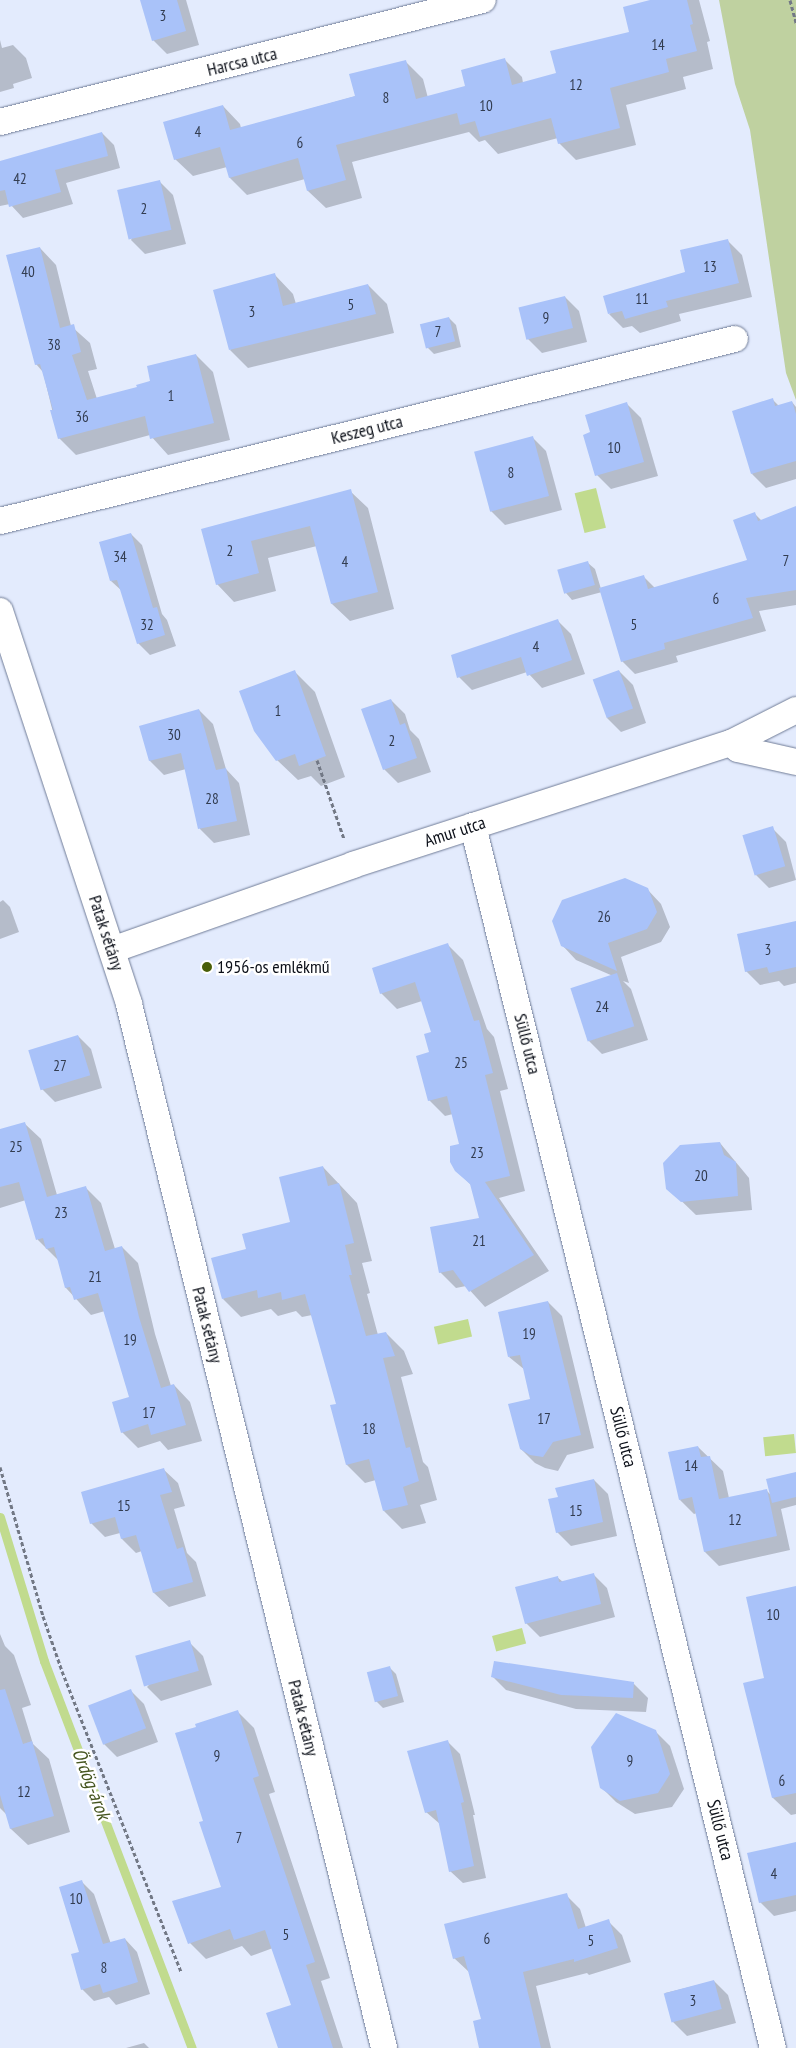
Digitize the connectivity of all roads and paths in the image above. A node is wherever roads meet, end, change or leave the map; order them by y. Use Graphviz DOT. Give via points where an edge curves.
graph roads {
  1 [pos="483,0"];
  2 [pos="790,0"];
  3 [pos="796,23"];
  4 [pos="0,122"];
  5 [pos="735,339"];
  6 [pos="0,521"];
  7 [pos="0,611"];
  8 [pos="796,710"];
  9 [pos="731,743"];
  10 [pos="317,760"];
  11 [pos="796,762"];
  12 [pos="333,810"];
  13 [pos="473,826"];
  14 [pos="112,950"];
  15 [pos="0,1467"];
  16 [pos="181,1972"];
  17 [pos="384,2048"];
  18 [pos="773,2048"];
  1 -- 4 [label="street, Harcsa utca"];
  2 -- 3 [label="path"];
  5 -- 6 [label="street, Keszeg utca"];
  7 -- 14 [label="street, Patak sétány"];
  8 -- 9 [label="street, Amur utca"];
  9 -- 11 [label="street" via="738,749"];
  9 -- 13 [label="street, Amur utca"];
  10 -- 12 [label="path"];
  13 -- 14 [label="street, Amur utca"];
  13 -- 18 [label="street, Süllő utca"];
  14 -- 17 [label="street, Patak sétány" via="144,1065"];
  15 -- 16 [label="path" via="62,1671"];
}
